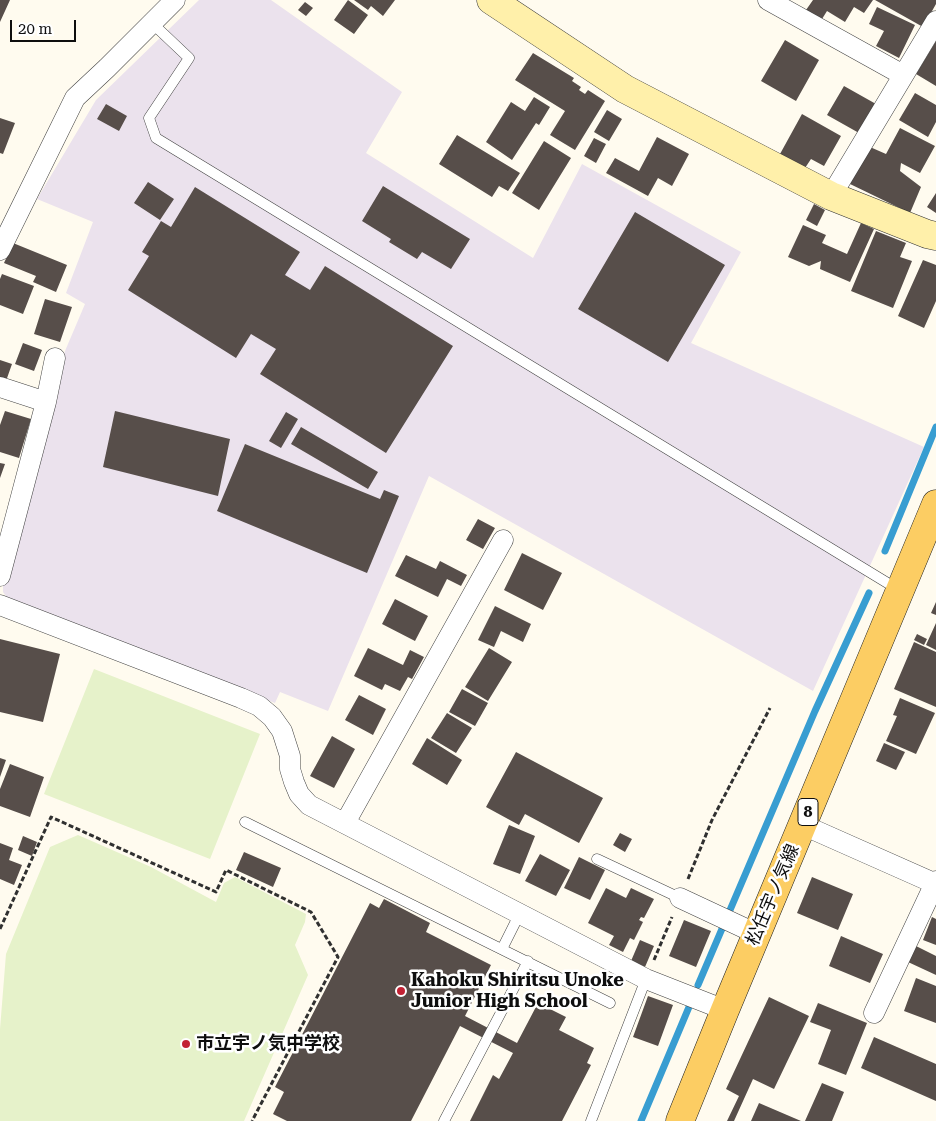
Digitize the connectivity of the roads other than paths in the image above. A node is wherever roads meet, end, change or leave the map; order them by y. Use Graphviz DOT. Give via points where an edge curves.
graph roads {
  1 [pos="175,0"];
  2 [pos="491,0"];
  3 [pos="768,0"];
  4 [pos="936,21"];
  5 [pos="152,23"];
  6 [pos="904,75"];
  7 [pos="831,196"];
  8 [pos="936,236"];
  9 [pos="0,250"];
  10 [pos="56,358"];
  11 [pos="0,387"];
  12 [pos="46,402"];
  13 [pos="936,504"];
  14 [pos="929,538"];
  15 [pos="503,540"];
  16 [pos="0,576"];
  17 [pos="900,590"];
  18 [pos="0,605"];
  19 [pos="245,822"];
  20 [pos="345,823"];
  21 [pos="803,825"];
  22 [pos="597,858"];
  23 [pos="936,883"];
  24 [pos="680,898"];
  25 [pos="520,913"];
  26 [pos="736,924"];
  27 [pos="502,949"];
  28 [pos="528,961"];
  29 [pos="646,979"];
  30 [pos="704,1002"];
  31 [pos="610,1003"];
  32 [pos="874,1013"];
  33 [pos="444,1121"];
  34 [pos="591,1121"];
  35 [pos="680,1121"];
  1 -- 5 [label="street"];
  2 -- 7 [label="street" via="625,90"];
  3 -- 6 [label="street"];
  4 -- 6 [label="street"];
  5 -- 9 [label="street" via="75,98"];
  5 -- 17 [label="lane" via="189,58 149,118 156,138"];
  6 -- 7 [label="street"];
  7 -- 8 [label="street"];
  10 -- 12 [label="street"];
  11 -- 12 [label="street"];
  12 -- 16 [label="street"];
  13 -- 14 [label="main road, 松任宇ノ気線 / 8"];
  14 -- 17 [label="main road, 松任宇ノ気線 / 8"];
  15 -- 20 [label="street"];
  17 -- 21 [label="main road, 松任宇ノ気線 / 8"];
  18 -- 20 [label="street" via="259,706 282,731 299,794 309,804"];
  19 -- 27 [label="lane"];
  20 -- 25 [label="street"];
  21 -- 23 [label="street"];
  21 -- 26 [label="main road, 松任宇ノ気線 / 8"];
  22 -- 24 [label="lane"];
  23 -- 32 [label="street"];
  24 -- 26 [label="street"];
  25 -- 27 [label="lane"];
  25 -- 29 [label="street"];
  26 -- 30 [label="main road, 松任宇ノ気線 / 8"];
  27 -- 28 [label="lane"];
  28 -- 31 [label="lane"];
  28 -- 33 [label="lane"];
  29 -- 30 [label="street"];
  29 -- 34 [label="lane"];
  30 -- 35 [label="main road, 松任宇ノ気線 / 8"];
}
